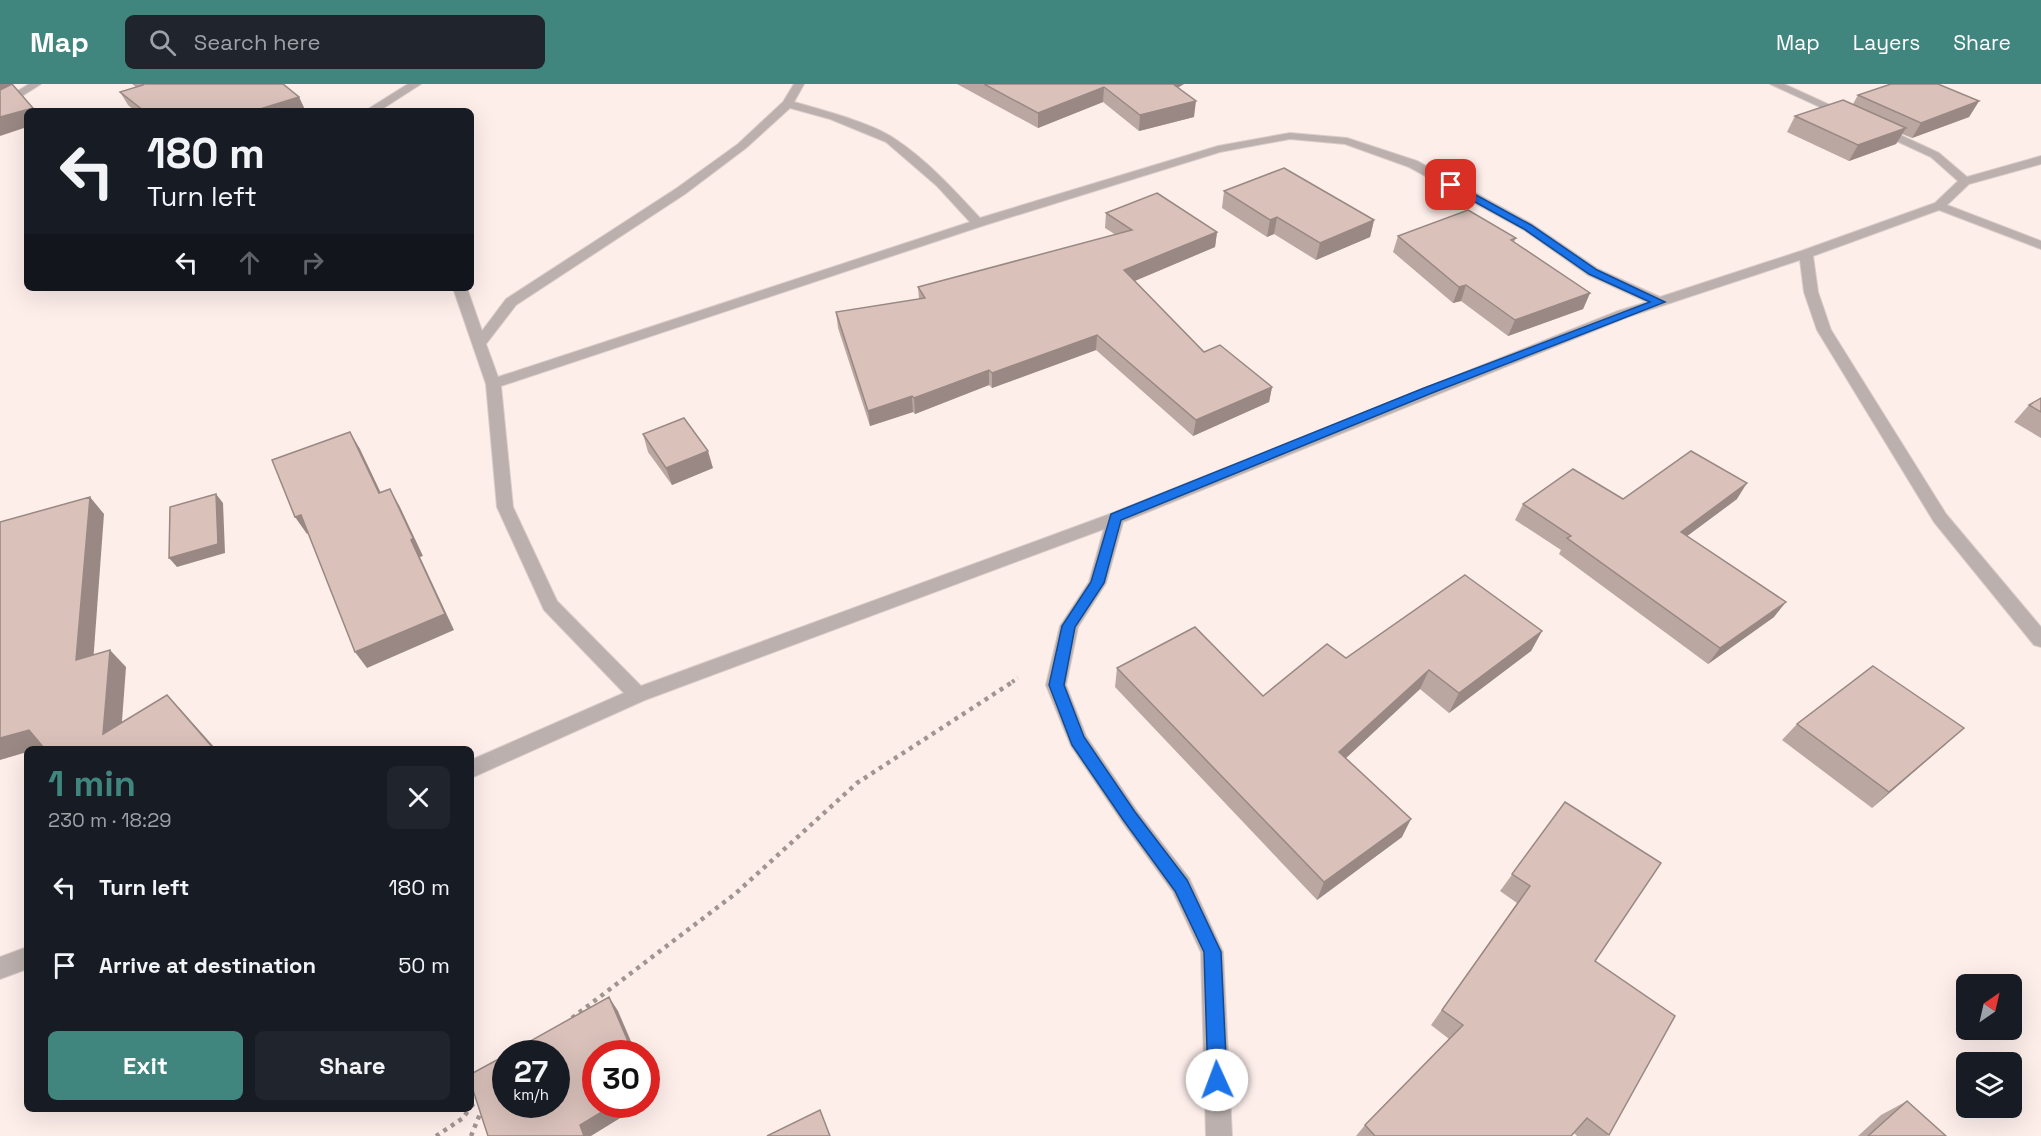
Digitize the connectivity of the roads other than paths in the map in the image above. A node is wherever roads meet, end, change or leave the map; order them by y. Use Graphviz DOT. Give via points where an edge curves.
graph roads {
  1 [pos="36,84"];
  2 [pos="416,84"];
  3 [pos="799,84"];
  4 [pos="1775,84"];
  5 [pos="788,104"];
  6 [pos="0,107"];
  7 [pos="376,108"];
  8 [pos="2041,160"];
  9 [pos="1965,181"];
  10 [pos="1939,206"];
  11 [pos="978,223"];
  12 [pos="2041,245"];
  13 [pos="1806,254"];
  14 [pos="461,291"];
  15 [pos="1659,302"];
  16 [pos="479,344"];
  17 [pos="493,384"];
  18 [pos="1116,518"];
  19 [pos="2041,640"];
  20 [pos="638,694"];
  21 [pos="474,768"];
  22 [pos="24,959"];
  23 [pos="0,968"];
  24 [pos="1219,1136"];
  1 -- 6 [label="street"];
  2 -- 7 [label="street"];
  3 -- 5 [label="street"];
  4 -- 9 [label="street" via="1935,154"];
  5 -- 11 [label="street" via="834,117 890,140 941,183"];
  5 -- 16 [label="street" via="742,146 681,191 511,302"];
  8 -- 9 [label="street"];
  9 -- 10 [label="street"];
  10 -- 12 [label="street"];
  10 -- 13 [label="street"];
  11 -- 15 [label="street" via="1218,149 1290,136 1347,141 1413,164 1528,227 1593,272"];
  11 -- 17 [label="street"];
  13 -- 15 [label="street"];
  13 -- 19 [label="street" via="1811,292 1824,330 1940,518"];
  14 -- 16 [label="street"];
  15 -- 18 [label="street"];
  16 -- 17 [label="street"];
  17 -- 20 [label="street" via="505,507 550,605"];
  18 -- 20 [label="street"];
  18 -- 24 [label="street" via="1097,583 1068,626 1056,685 1078,740 1181,885 1212,952"];
  20 -- 21 [label="street"];
  22 -- 23 [label="street"];
}
